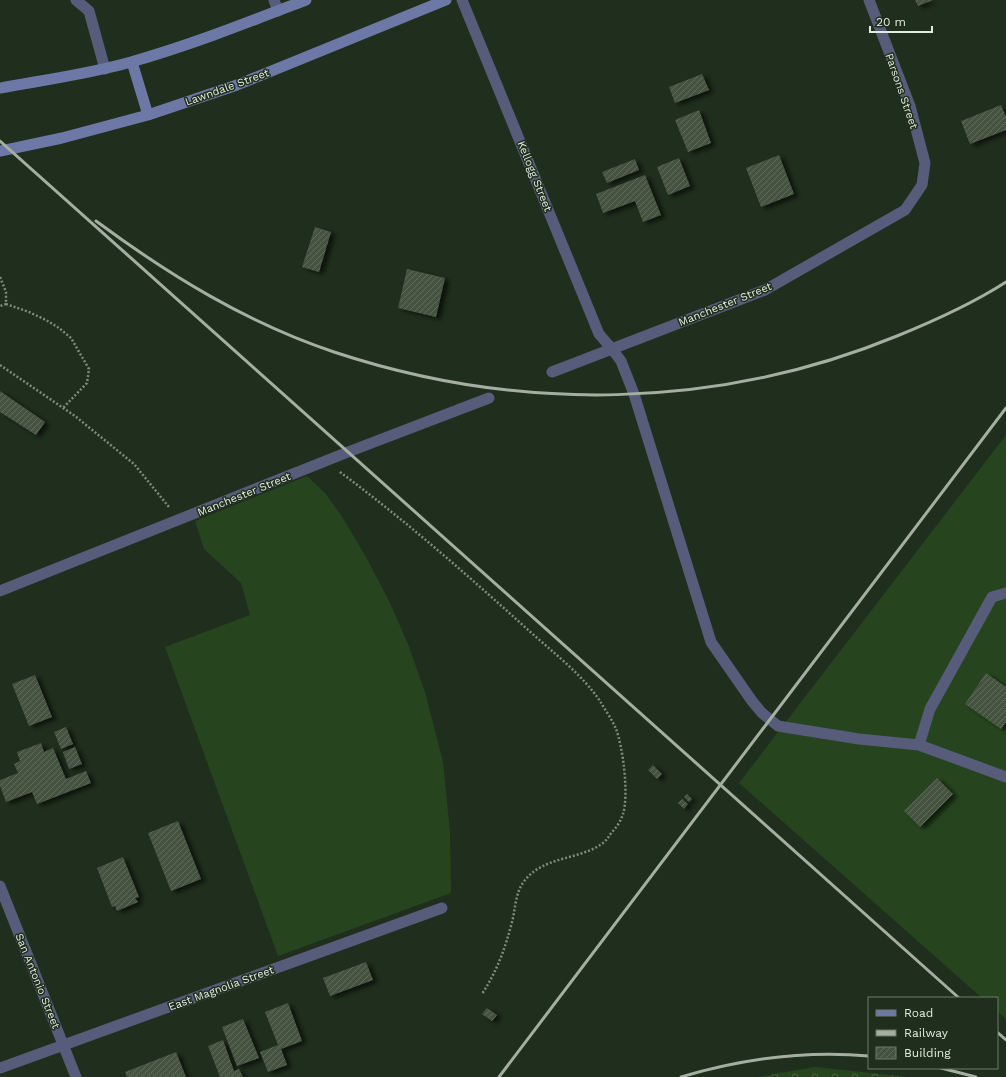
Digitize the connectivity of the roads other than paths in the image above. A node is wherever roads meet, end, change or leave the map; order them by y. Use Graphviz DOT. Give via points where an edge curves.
graph roads {
  1 [pos="76,0"];
  2 [pos="274,0"];
  3 [pos="306,0"];
  4 [pos="446,0"];
  5 [pos="462,0"];
  6 [pos="869,0"];
  7 [pos="278,11"];
  8 [pos="132,62"];
  9 [pos="105,69"];
  10 [pos="0,88"];
  11 [pos="148,115"];
  12 [pos="0,151"];
  13 [pos="922,185"];
  14 [pos="612,349"];
  15 [pos="552,372"];
  16 [pos="489,398"];
  17 [pos="0,591"];
  18 [pos="1006,593"];
  19 [pos="919,746"];
  20 [pos="1006,776"];
  21 [pos="0,886"];
  22 [pos="442,908"];
  23 [pos="63,1045"];
  24 [pos="0,1068"];
  25 [pos="76,1077"];
  1 -- 9 [label="street" via="89,11"];
  2 -- 7 [label="street"];
  3 -- 7 [label="main road"];
  4 -- 11 [label="main road, Lawndale Street" via="237,85"];
  5 -- 14 [label="street, Kellogg Street" via="599,334"];
  6 -- 13 [label="street, Parsons Street" via="910,106 925,163"];
  7 -- 8 [label="main road" via="219,34"];
  8 -- 9 [label="main road"];
  8 -- 11 [label="main road"];
  9 -- 10 [label="main road"];
  11 -- 12 [label="main road, Lawndale Street" via="62,138"];
  13 -- 14 [label="street, Manchester Street" via="906,210 765,290"];
  14 -- 15 [label="street, Manchester Street"];
  14 -- 19 [label="street, Kellogg Street" via="621,361 634,394 711,642 752,701 778,726"];
  16 -- 17 [label="street, Manchester Street"];
  18 -- 19 [label="street" via="992,597 930,709"];
  19 -- 20 [label="street, Kellogg Street"];
  21 -- 23 [label="street, San Antonio Street"];
  22 -- 23 [label="street, East Magnolia Street"];
  23 -- 24 [label="street, East Magnolia Street"];
  23 -- 25 [label="street, San Antonio Street"];
}
